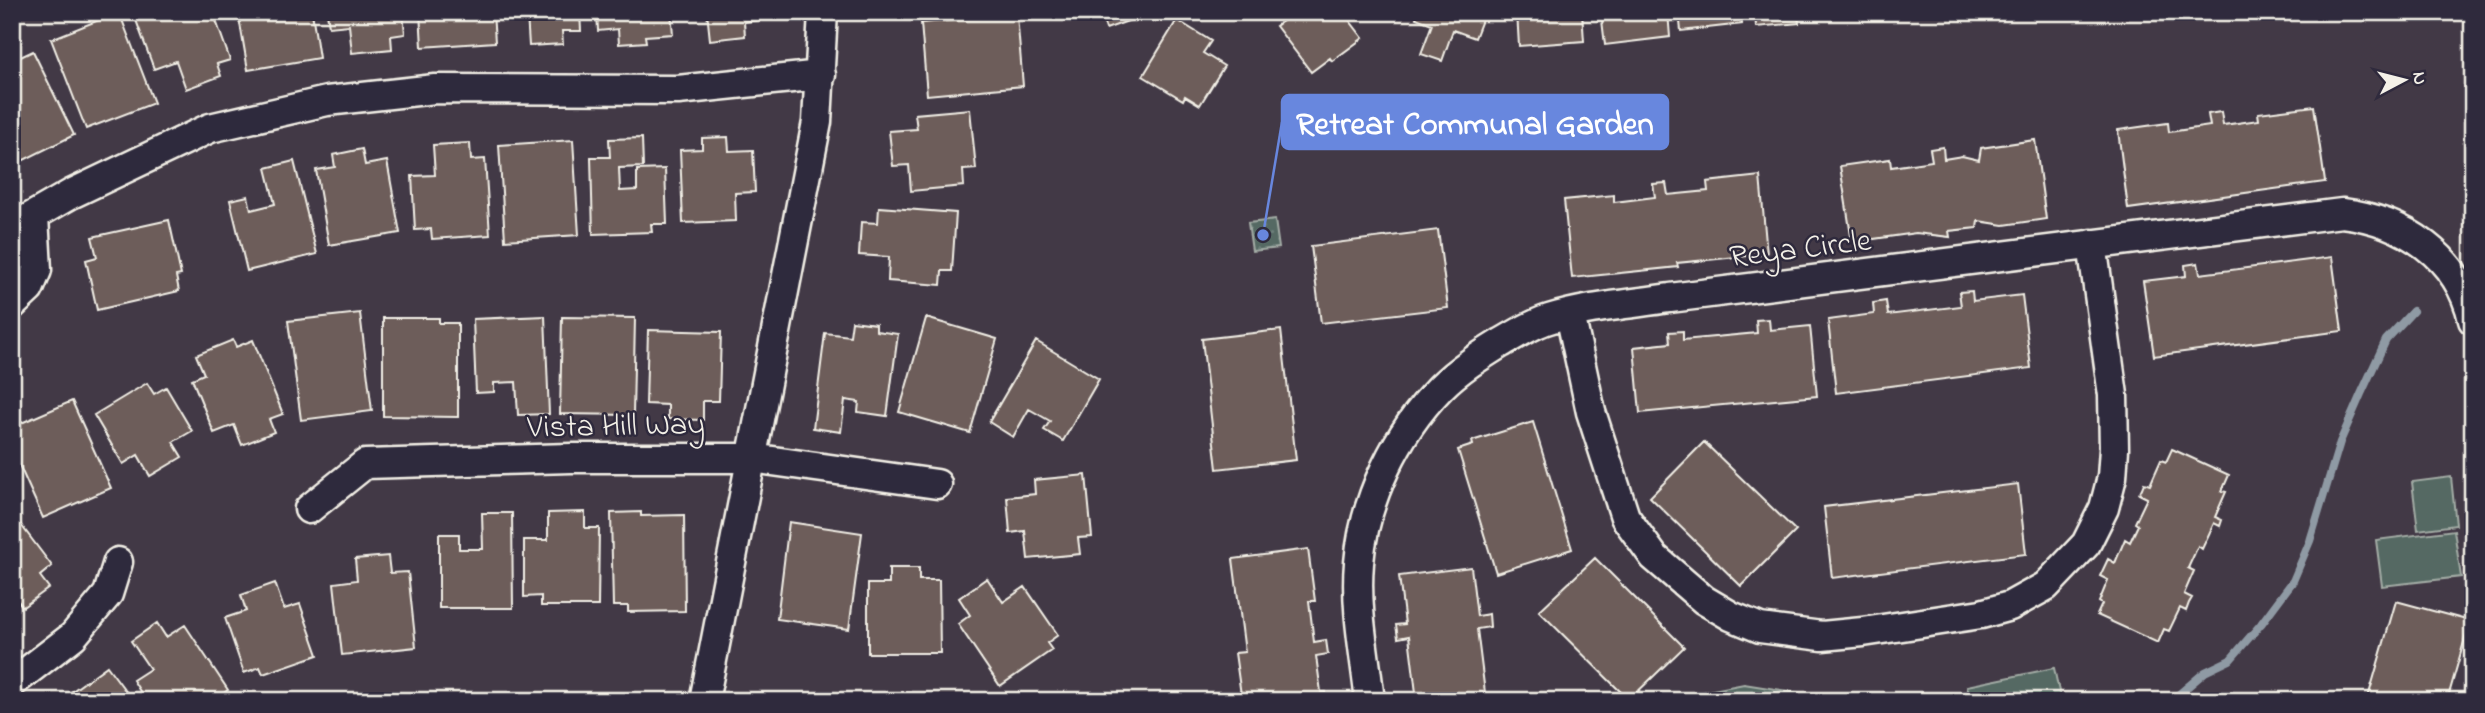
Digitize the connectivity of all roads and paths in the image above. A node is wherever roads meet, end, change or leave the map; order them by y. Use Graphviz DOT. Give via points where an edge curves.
graph roads {
  1 [pos="823,12"];
  2 [pos="821,75"];
  3 [pos="23,222"];
  4 [pos="2092,244"];
  5 [pos="12,305"];
  6 [pos="1570,314"];
  7 [pos="2473,320"];
  8 [pos="752,458"];
  9 [pos="937,484"];
  10 [pos="309,509"];
  11 [pos="118,562"];
  12 [pos="12,683"];
  13 [pos="704,701"];
  14 [pos="1370,701"];
  1 -- 2 [label="street"];
  2 -- 3 [label="street" via="678,90 435,89 327,101 210,128"];
  2 -- 8 [label="street" via="817,122"];
  3 -- 5 [label="street" via="37,270 29,289"];
  4 -- 6 [label="street, Reya Circle"];
  4 -- 6 [label="street" via="2113,395 2114,449 2104,508 2086,544 2046,586 2010,606 1863,632 1822,636 1760,628 1704,600 1654,557 1625,517 1591,412"];
  4 -- 7 [label="street, Reya Circle" via="2353,214 2388,223 2422,240 2447,265"];
  6 -- 14 [label="street, Reya Circle" via="1527,327 1468,363 1441,387 1400,441 1367,514 1359,560"];
  8 -- 9 [label="street, Vista Hill Way"];
  8 -- 10 [label="street, Vista Hill Way" via="365,464"];
  8 -- 13 [label="street"];
  11 -- 12 [label="street" via="108,594 74,636"];
}
